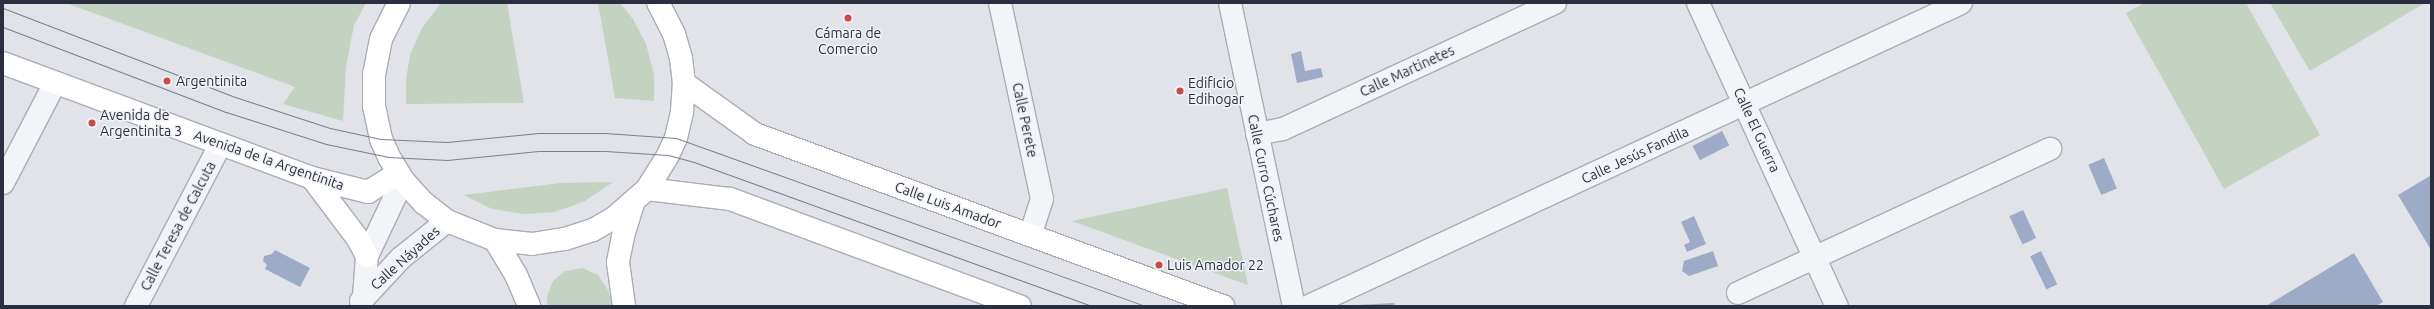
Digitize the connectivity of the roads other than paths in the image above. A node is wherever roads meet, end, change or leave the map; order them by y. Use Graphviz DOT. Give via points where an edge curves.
graph roads {
  1 [pos="399,3"];
  2 [pos="658,3"];
  3 [pos="1000,3"];
  4 [pos="1230,3"];
  5 [pos="1555,3"];
  6 [pos="1698,3"];
  7 [pos="1961,3"];
  8 [pos="3,63"];
  9 [pos="55,83"];
  10 [pos="684,84"];
  11 [pos="1745,103"];
  12 [pos="1257,134"];
  13 [pos="220,145"];
  14 [pos="2050,148"];
  15 [pos="400,176"];
  16 [pos="312,178"];
  17 [pos="3,183"];
  18 [pos="640,196"];
  19 [pos="447,221"];
  20 [pos="1030,235"];
  21 [pos="495,240"];
  22 [pos="367,256"];
  23 [pos="1815,258"];
  24 [pos="1738,293"];
  25 [pos="362,301"];
  26 [pos="136,306"];
  27 [pos="529,306"];
  28 [pos="624,306"];
  29 [pos="1020,306"];
  30 [pos="1223,306"];
  31 [pos="1294,306"];
  32 [pos="1309,306"];
  33 [pos="1837,306"];
  1 -- 15 [label="main road" via="381,39 374,74 374,106 381,139"];
  2 -- 10 [label="main road" via="674,34 681,58"];
  3 -- 20 [label="street, Calle Perete" via="1042,199"];
  4 -- 12 [label="street, Calle Curro Cúchares"];
  5 -- 12 [label="street, Calle Martinetes" via="1283,129"];
  6 -- 11 [label="street, Calle El Guerra"];
  7 -- 11 [label="street, Calle Jesús Fandila"];
  8 -- 9 [label="main road, Avenida de la Argentinita"];
  9 -- 13 [label="main road, Avenida de la Argentinita"];
  9 -- 17 [label="street"];
  10 -- 18 [label="main road" via="676,138"];
  10 -- 20 [label="main road, Calle Luis Amador" via="755,134"];
  11 -- 23 [label="street, Calle El Guerra"];
  11 -- 32 [label="street, Calle Jesús Fandila"];
  12 -- 31 [label="street, Calle Curro Cúchares"];
  13 -- 16 [label="main road, Avenida de la Argentinita"];
  13 -- 26 [label="street, Calle Teresa de Calcuta"];
  14 -- 23 [label="street"];
  15 -- 16 [label="main road, Avenida de la Argentinita" via="368,192"];
  15 -- 19 [label="main road" via="424,203"];
  15 -- 22 [label="street, Calle Náyades"];
  16 -- 22 [label="main road" via="358,239"];
  18 -- 21 [label="main road" via="614,218 593,230 565,240 532,244"];
  18 -- 28 [label="main road" via="623,236 618,262"];
  18 -- 29 [label="main road" via="730,199"];
  19 -- 21 [label="main road"];
  19 -- 25 [label="street, Calle Náyades" via="401,258"];
  20 -- 30 [label="main road, Calle Luis Amador"];
  21 -- 27 [label="main road" via="516,275"];
  22 -- 25 [label="street, Calle Náyades"];
  23 -- 24 [label="street"];
  23 -- 33 [label="street, Calle El Guerra"];
}
